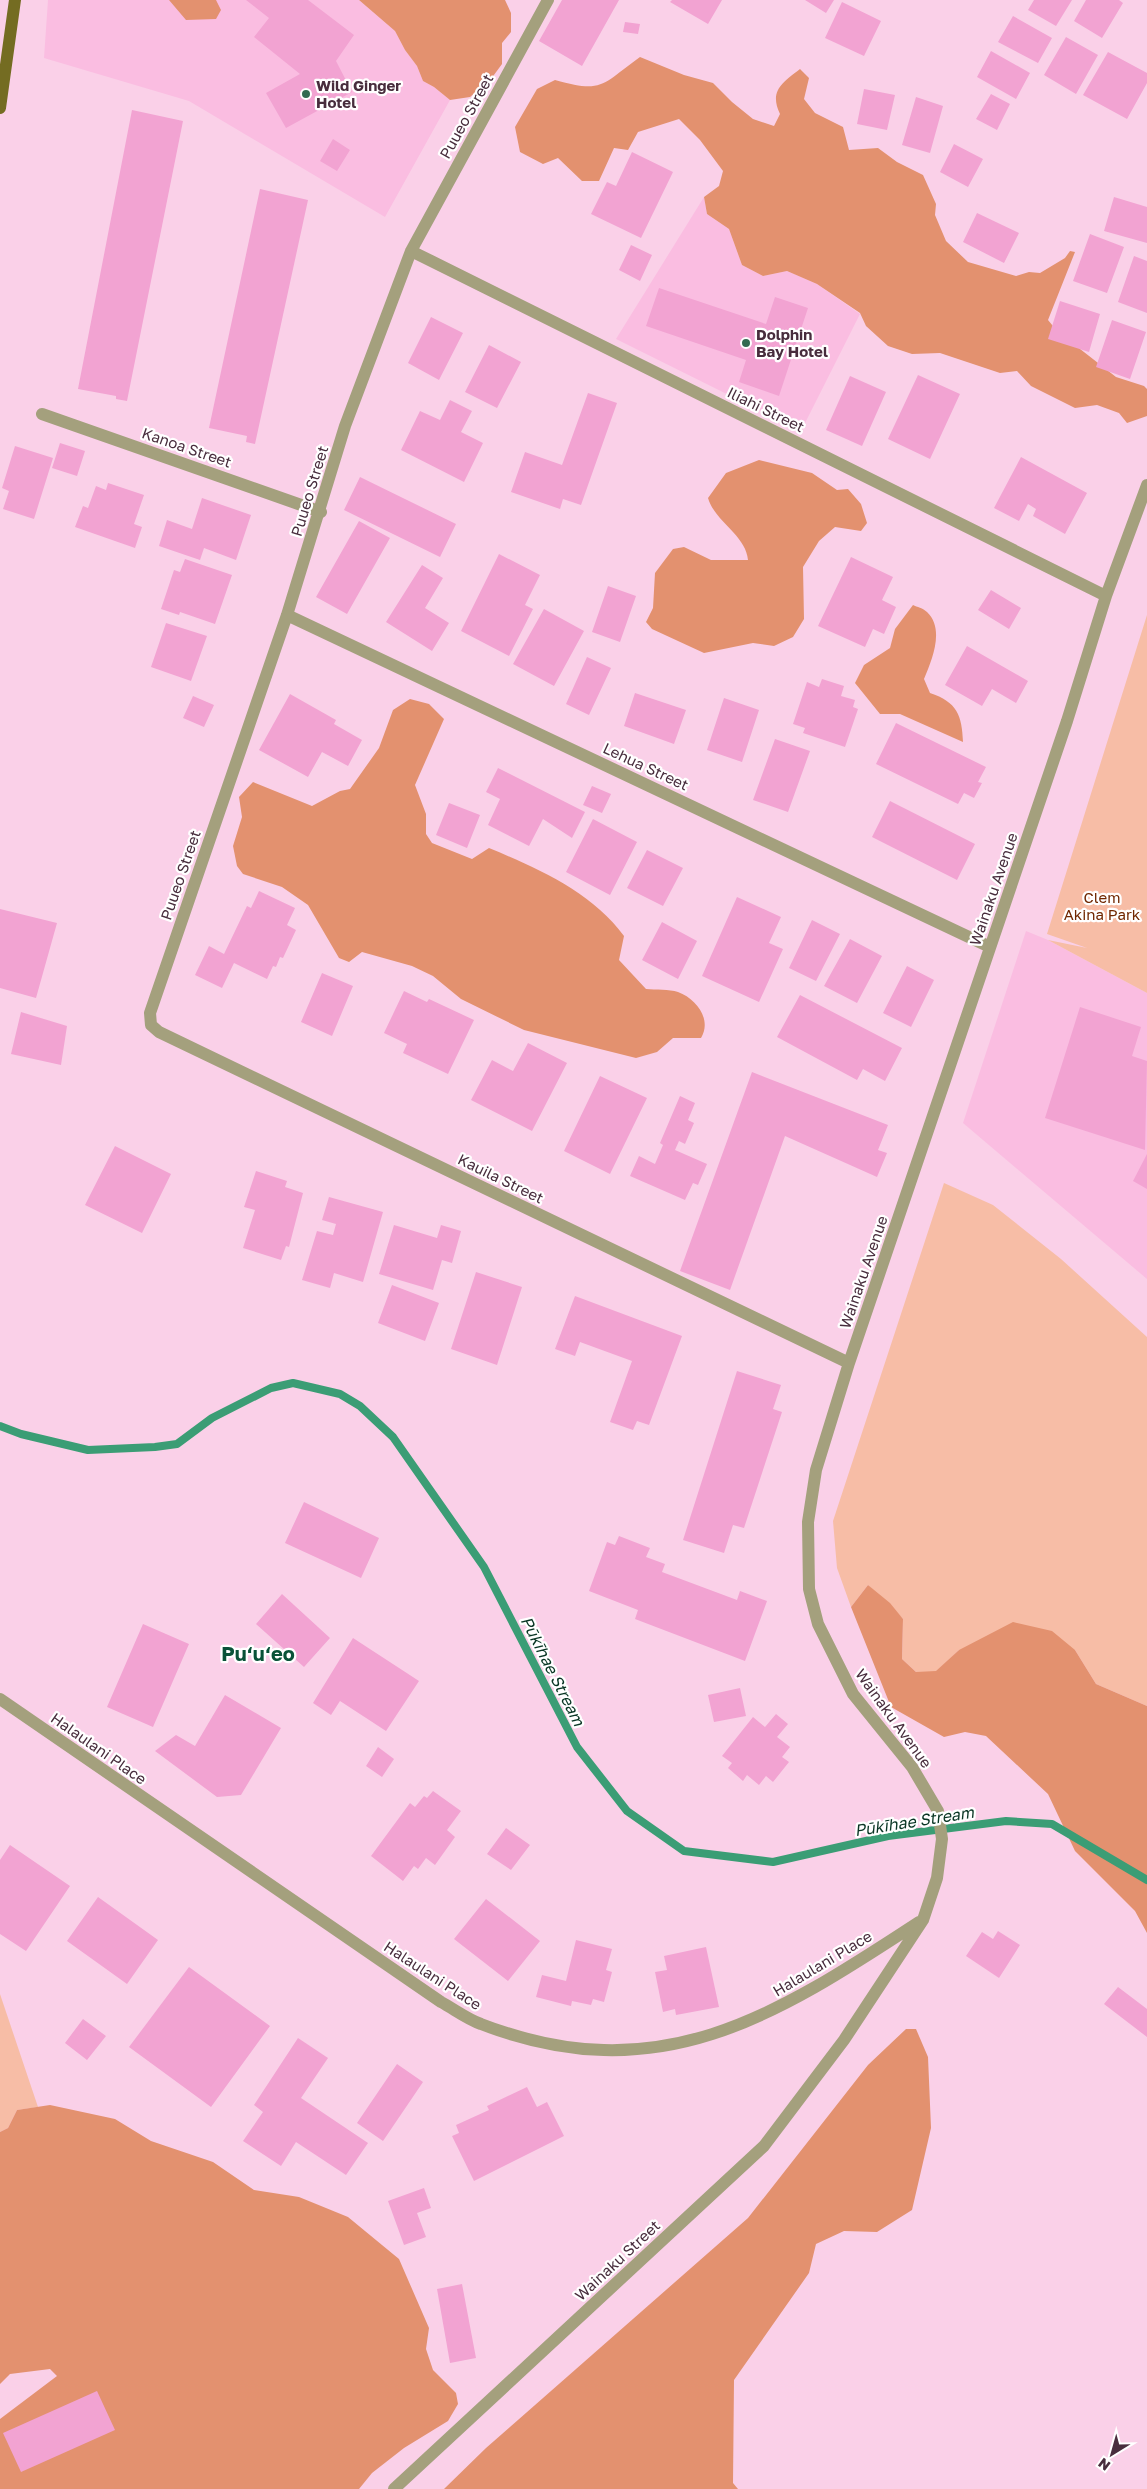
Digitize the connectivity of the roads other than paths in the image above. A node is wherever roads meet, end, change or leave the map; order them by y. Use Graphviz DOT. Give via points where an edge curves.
graph roads {
  1 [pos="15,0"];
  2 [pos="548,0"];
  3 [pos="0,108"];
  4 [pos="411,251"];
  5 [pos="42,414"];
  6 [pos="1147,485"];
  7 [pos="320,512"];
  8 [pos="1106,596"];
  9 [pos="287,615"];
  10 [pos="990,947"];
  11 [pos="150,1013"];
  12 [pos="849,1363"];
  13 [pos="0,1699"];
  14 [pos="923,1920"];
  15 [pos="844,2040"];
  16 [pos="394,2489"];
  1 -- 3 [label="main road"];
  2 -- 4 [label="street, Puueo Street"];
  4 -- 7 [label="street, Puueo Street" via="346,426"];
  4 -- 8 [label="street, Iliahi Street"];
  5 -- 7 [label="street, Kanoa Street"];
  6 -- 8 [label="street, Wainaku Avenue"];
  7 -- 9 [label="street, Puueo Street"];
  8 -- 10 [label="street, Wainaku Avenue"];
  9 -- 10 [label="street, Lehua Street"];
  9 -- 11 [label="street, Puueo Street"];
  10 -- 12 [label="street, Wainaku Avenue"];
  11 -- 12 [label="street, Kauila Street" via="151,1025 159,1032"];
  12 -- 14 [label="street, Wainaku Avenue" via="816,1470 808,1522 809,1589 818,1624 852,1694 912,1767 938,1811 942,1839 937,1878"];
  13 -- 14 [label="street, Halaulani Place" via="441,2002 480,2024 532,2040 584,2049 634,2050 702,2039 780,2007 854,1965"];
  14 -- 15 [label="street, Wainaku Avenue"];
  15 -- 16 [label="street, Wainaku Street" via="764,2146"];
}
